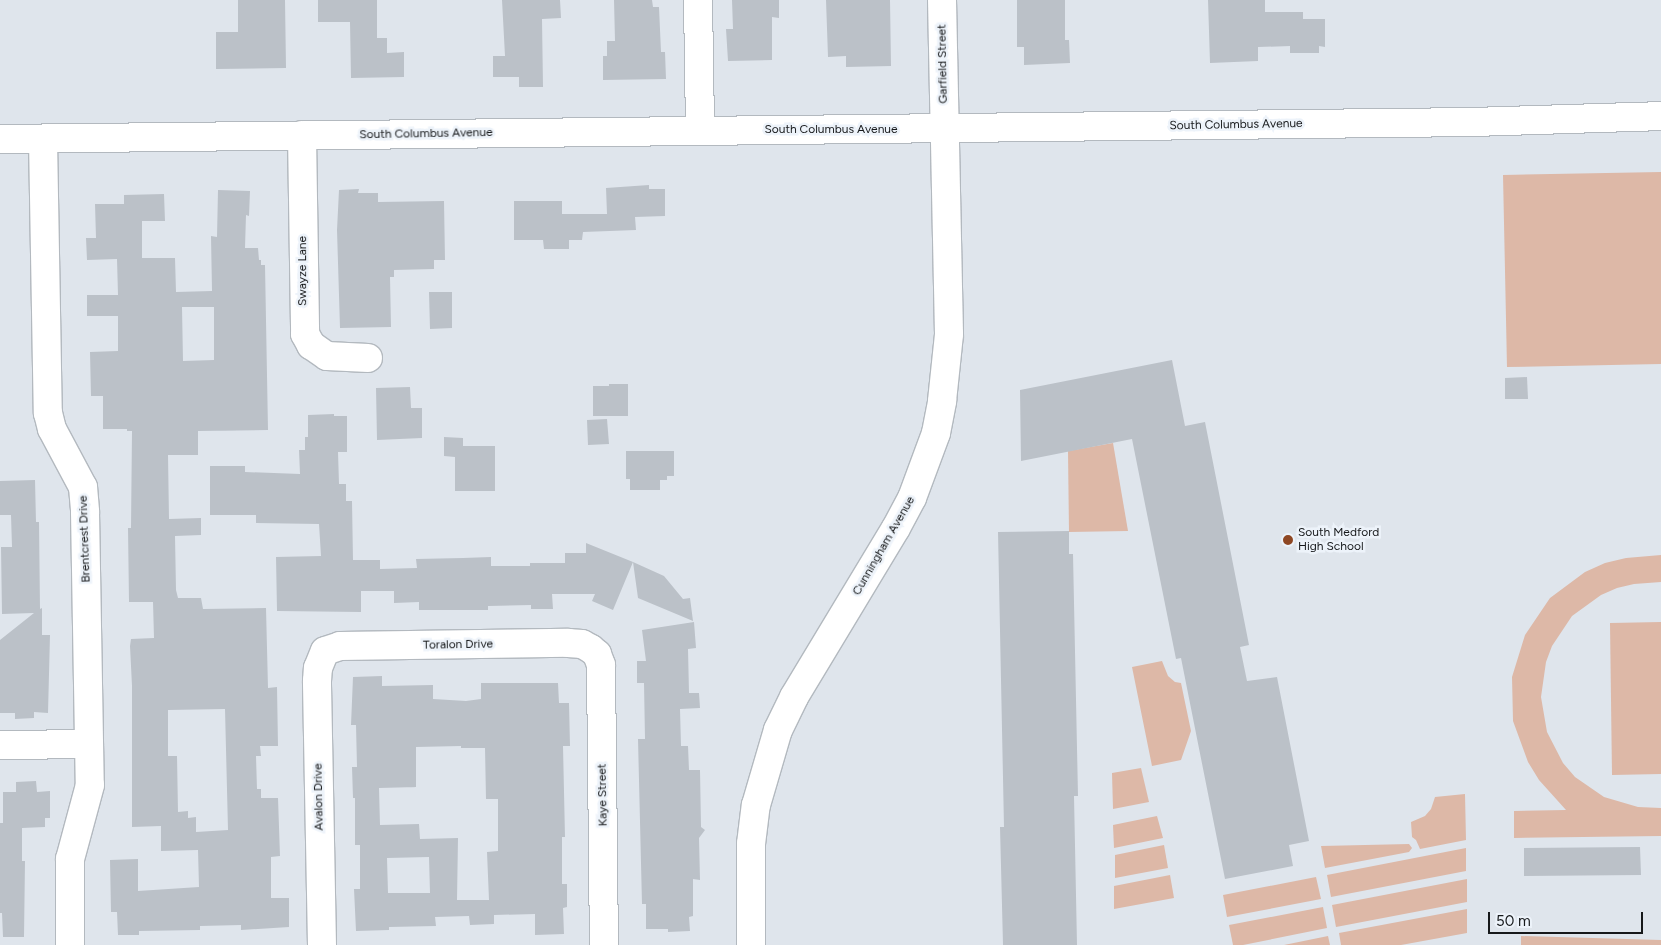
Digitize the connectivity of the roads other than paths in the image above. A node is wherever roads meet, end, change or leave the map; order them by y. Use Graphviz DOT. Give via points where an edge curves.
graph roads {
  1 [pos="698,0"];
  2 [pos="942,0"];
  3 [pos="1661,116"];
  4 [pos="945,129"];
  5 [pos="700,131"];
  6 [pos="302,135"];
  7 [pos="43,139"];
  8 [pos="0,140"];
  9 [pos="368,358"];
  10 [pos="591,649"];
  11 [pos="325,651"];
  12 [pos="89,744"];
  13 [pos="0,745"];
  14 [pos="70,945"];
  15 [pos="322,945"];
  16 [pos="604,945"];
  17 [pos="751,945"];
  1 -- 5 [label="main road"];
  2 -- 4 [label="main road, Garfield Street"];
  3 -- 4 [label="main road, South Columbus Avenue" via="1473,122"];
  4 -- 5 [label="main road, South Columbus Avenue"];
  4 -- 17 [label="main road, Cunningham Avenue" via="948,334 936,433 912,498 794,697 778,730 756,805 751,844"];
  5 -- 6 [label="main road, South Columbus Avenue"];
  6 -- 7 [label="main road, South Columbus Avenue"];
  6 -- 9 [label="main road, Swayze Lane" via="306,334 311,345 327,356"];
  7 -- 8 [label="main road, South Columbus Avenue"];
  7 -- 12 [label="main road, Brentcrest Drive" via="48,413 52,429 83,487"];
  10 -- 11 [label="main road, Toralon Drive" via="582,644 568,643 340,646"];
  10 -- 16 [label="main road, Kaye Street" via="601,665"];
  11 -- 15 [label="main road, Avalon Drive" via="317,681"];
  12 -- 13 [label="main road"];
  12 -- 14 [label="main road, Brentcrest Drive" via="90,785 70,859"];
}
